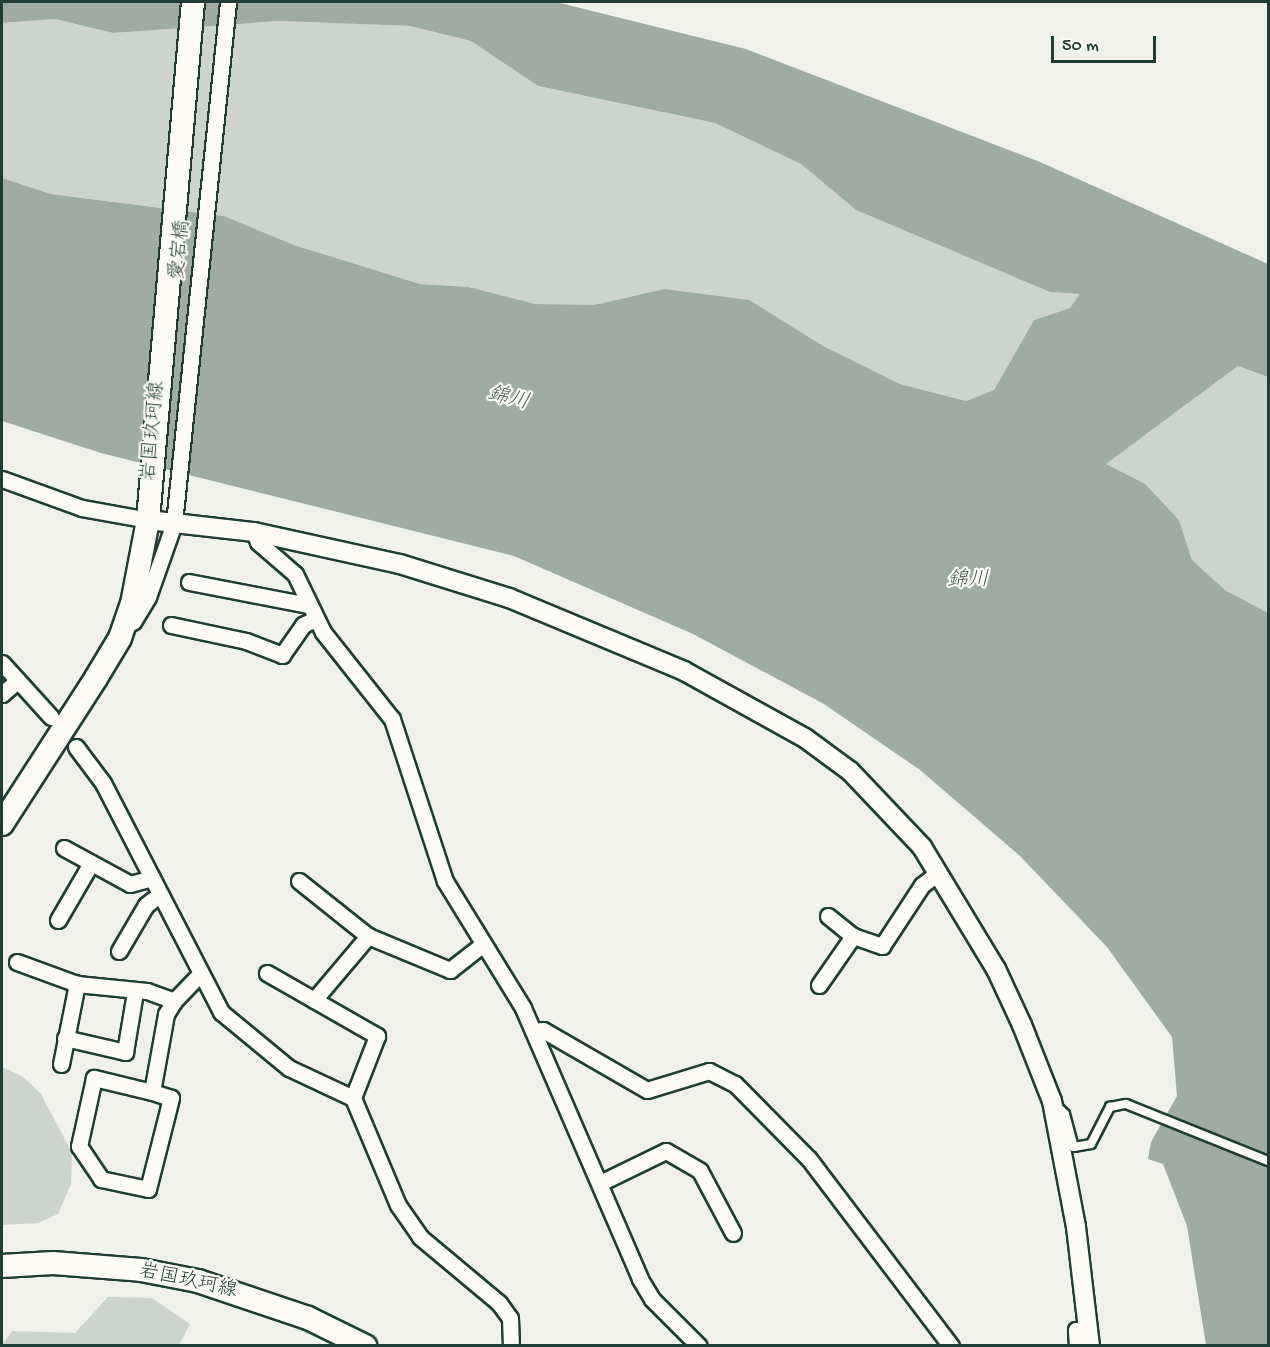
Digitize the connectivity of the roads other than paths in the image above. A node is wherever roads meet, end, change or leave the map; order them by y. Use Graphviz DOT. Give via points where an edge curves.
graph roads {
  1 [pos="193,2"];
  2 [pos="228,2"];
  3 [pos="2,479"];
  4 [pos="148,513"];
  5 [pos="174,523"];
  6 [pos="254,532"];
  7 [pos="189,582"];
  8 [pos="312,612"];
  9 [pos="171,626"];
  10 [pos="120,638"];
  11 [pos="2,663"];
  12 [pos="17,681"];
  13 [pos="2,694"];
  14 [pos="51,717"];
  15 [pos="76,747"];
  16 [pos="2,824"];
  17 [pos="64,848"];
  18 [pos="91,863"];
  19 [pos="938,873"];
  20 [pos="152,878"];
  21 [pos="299,881"];
  22 [pos="159,895"];
  23 [pos="828,916"];
  24 [pos="58,920"];
  25 [pos="368,936"];
  26 [pos="853,936"];
  27 [pos="483,944"];
  28 [pos="119,951"];
  29 [pos="17,962"];
  30 [pos="267,973"];
  31 [pos="200,974"];
  32 [pos="77,984"];
  33 [pos="819,986"];
  34 [pos="135,992"];
  35 [pos="314,1000"];
  36 [pos="174,1001"];
  37 [pos="533,1031"];
  38 [pos="65,1038"];
  39 [pos="61,1064"];
  40 [pos="152,1092"];
  41 [pos="353,1098"];
  42 [pos="1052,1101"];
  43 [pos="1269,1161"];
  44 [pos="600,1183"];
  45 [pos="733,1233"];
  46 [pos="2,1266"];
  47 [pos="1089,1337"];
  48 [pos="365,1346"];
  49 [pos="511,1346"];
  50 [pos="699,1346"];
  51 [pos="951,1346"];
  52 [pos="1077,1346"];
  1 -- 4 [label="main road, 岩国玖珂線"];
  2 -- 5 [label="street, 愛宕橋"];
  3 -- 4 [label="street" via="82,508"];
  4 -- 5 [label="street"];
  4 -- 10 [label="main road, 岩国玖珂線" via="132,604"];
  5 -- 6 [label="street"];
  5 -- 10 [label="street, 愛宕橋" via="148,597"];
  6 -- 8 [label="street" via="258,542 295,574"];
  6 -- 19 [label="street" via="400,564 508,598 684,671 805,738 850,771 902,823"];
  7 -- 8 [label="street"];
  8 -- 9 [label="street" via="282,655 246,641"];
  8 -- 27 [label="street" via="392,719 445,881"];
  10 -- 16 [label="main road, 岩国玖珂線"];
  11 -- 12 [label="street"];
  12 -- 13 [label="street"];
  12 -- 14 [label="street"];
  15 -- 20 [label="street" via="103,783"];
  17 -- 18 [label="street"];
  18 -- 20 [label="street" via="130,884"];
  18 -- 24 [label="street"];
  19 -- 26 [label="street" via="922,885 882,946"];
  19 -- 42 [label="street" via="996,969"];
  20 -- 22 [label="street"];
  21 -- 25 [label="street"];
  22 -- 28 [label="street" via="146,905"];
  22 -- 31 [label="street"];
  23 -- 26 [label="street"];
  25 -- 27 [label="street" via="450,970"];
  25 -- 35 [label="street"];
  26 -- 33 [label="street"];
  27 -- 37 [label="street"];
  29 -- 32 [label="street"];
  30 -- 35 [label="street"];
  31 -- 36 [label="street"];
  31 -- 41 [label="street" via="221,1012 261,1049"];
  32 -- 34 [label="street"];
  32 -- 38 [label="street"];
  34 -- 36 [label="street" via="156,993"];
  34 -- 38 [label="street" via="125,1052"];
  35 -- 41 [label="street" via="377,1036"];
  36 -- 40 [label="street" via="166,1014"];
  37 -- 44 [label="street"];
  37 -- 51 [label="street" via="543,1030 647,1090 709,1071 735,1084 809,1159"];
  38 -- 39 [label="street"];
  40 -- 40 [label="street" via="171,1098 148,1189 101,1179 79,1146 94,1078"];
  41 -- 49 [label="street" via="398,1205 420,1237 499,1303 510,1318"];
  42 -- 43 [label="lane" via="1065,1114 1074,1146 1091,1144 1110,1107 1126,1104"];
  42 -- 47 [label="street" via="1076,1227"];
  44 -- 45 [label="street" via="666,1151 700,1171"];
  44 -- 50 [label="street" via="652,1299"];
  46 -- 48 [label="main road, 岩国玖珂線" via="86,1266 198,1281 309,1318"];
  47 -- 52 [label="street" via="1076,1330"];
}
